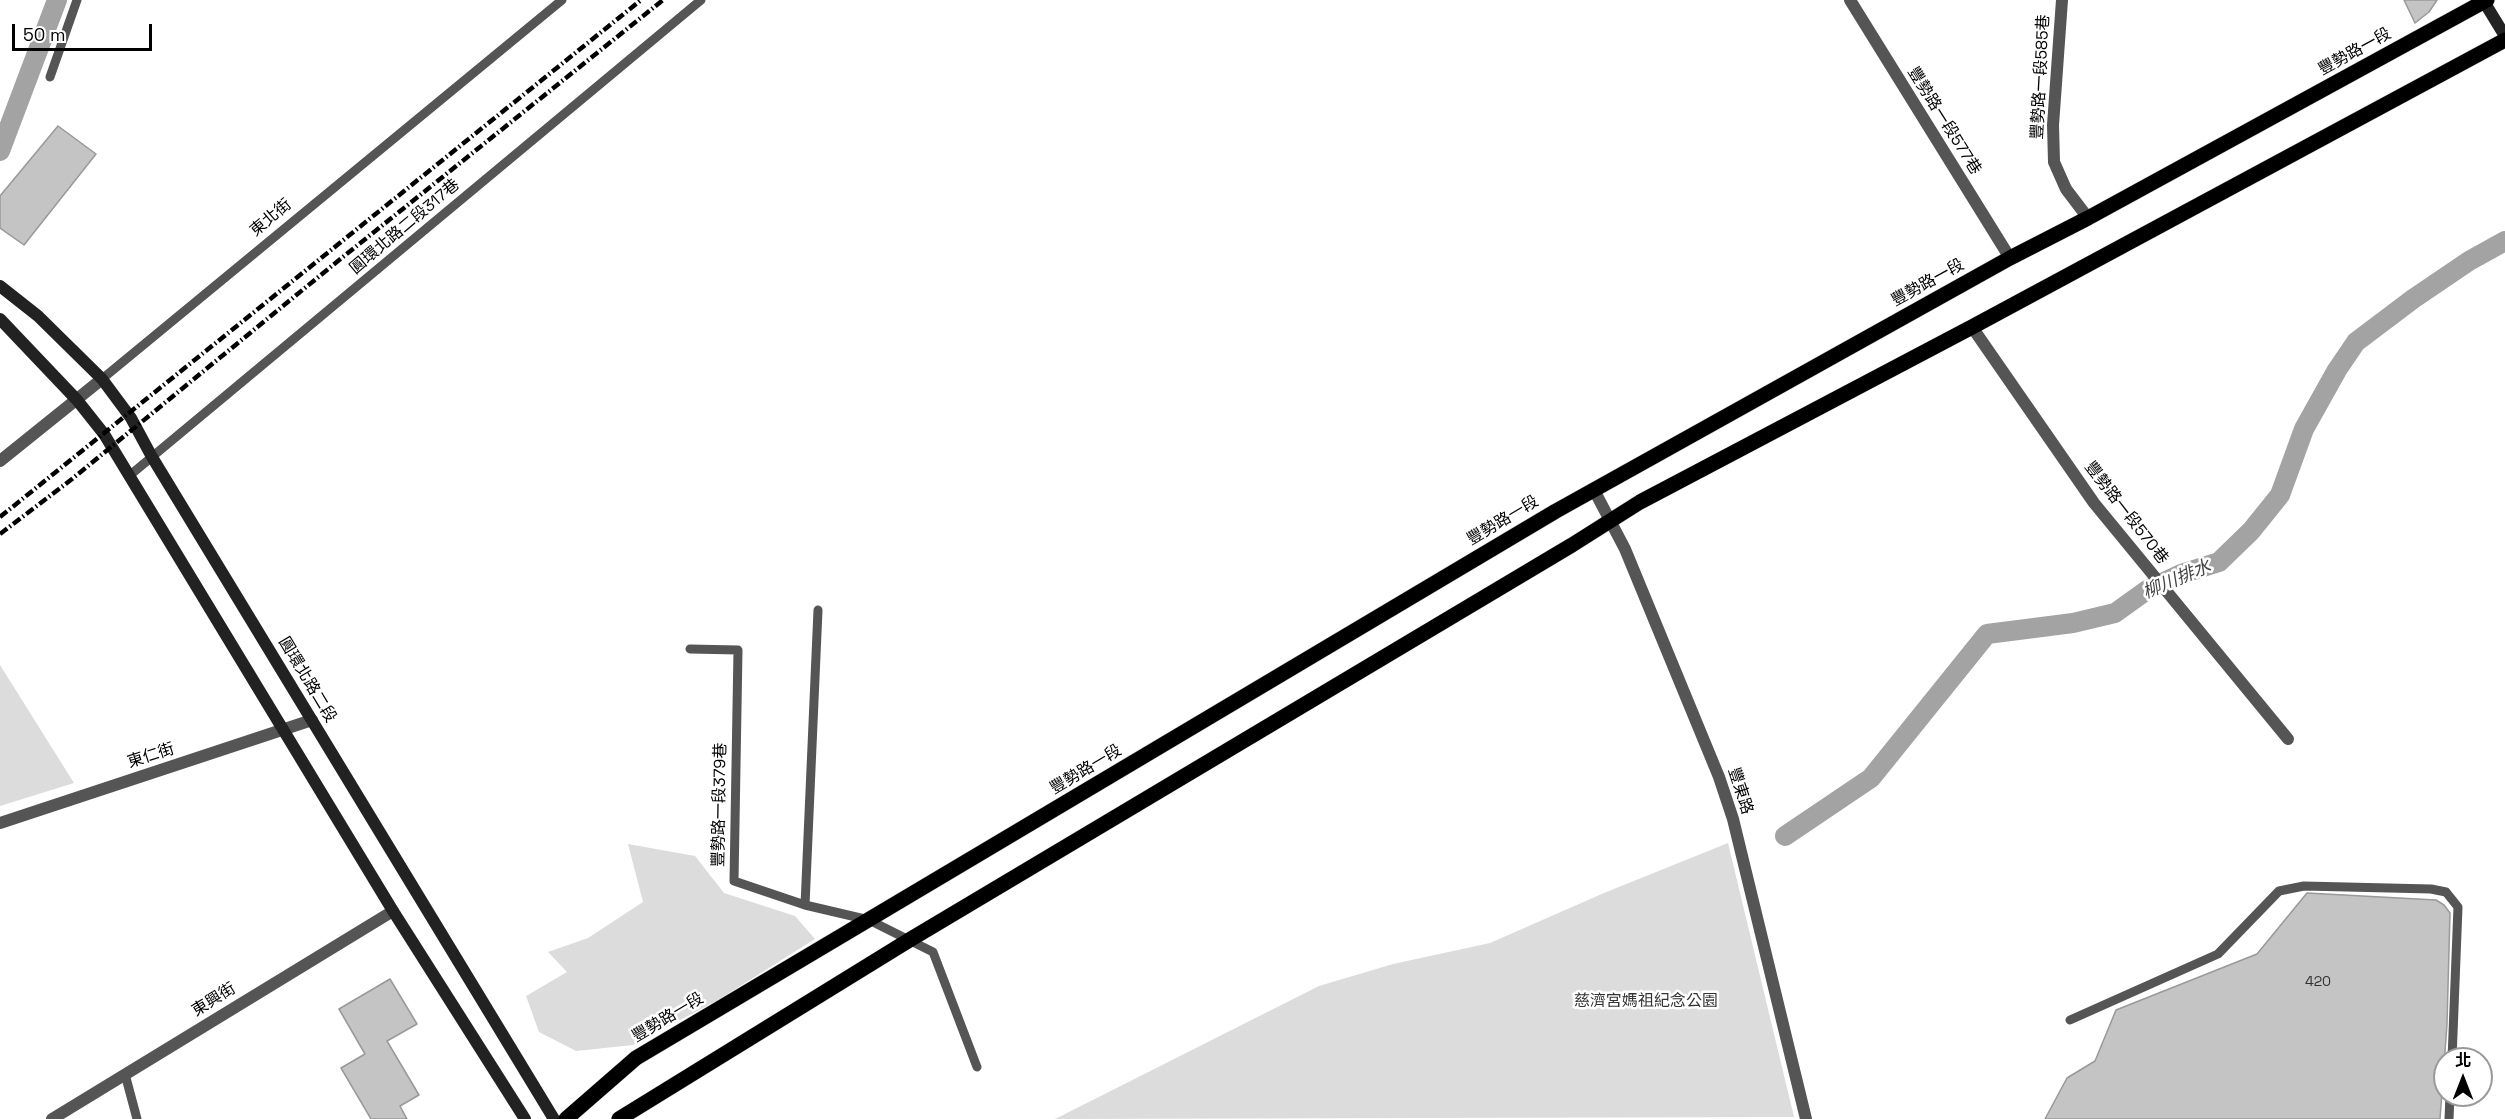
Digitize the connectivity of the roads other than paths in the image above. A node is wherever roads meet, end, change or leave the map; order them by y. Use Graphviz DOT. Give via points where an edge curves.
graph roads {
  1 [pos="77,0"];
  2 [pos="562,0"];
  3 [pos="701,0"];
  4 [pos="1850,0"];
  5 [pos="2062,0"];
  6 [pos="2485,1"];
  7 [pos="2505,38"];
  8 [pos="50,77"];
  9 [pos="2088,218"];
  10 [pos="2010,258"];
  11 [pos="0,286"];
  12 [pos="0,319"];
  13 [pos="1972,327"];
  14 [pos="102,379"];
  15 [pos="77,400"];
  16 [pos="152,457"];
  17 [pos="0,460"];
  18 [pos="129,476"];
  19 [pos="1594,490"];
  20 [pos="1611,521"];
  21 [pos="818,610"];
  22 [pos="690,649"];
  23 [pos="312,720"];
  24 [pos="283,729"];
  25 [pos="2288,739"];
  26 [pos="0,823"];
  27 [pos="806,905"];
  28 [pos="393,911"];
  29 [pos="869,920"];
  30 [pos="911,939"];
  31 [pos="2070,1020"];
  32 [pos="2452,1047"];
  33 [pos="977,1067"];
  34 [pos="125,1074"];
  35 [pos="52,1119"];
  36 [pos="137,1119"];
  37 [pos="525,1119"];
  38 [pos="554,1119"];
  39 [pos="566,1119"];
  40 [pos="619,1119"];
  41 [pos="1806,1119"];
  1 -- 8 [label="lane"];
  2 -- 14 [label="lane, 東北街"];
  3 -- 16 [label="lane, 圓環北路二段317巷"];
  4 -- 10 [label="street, 豐勢路一段577巷"];
  5 -- 9 [label="street, 豐勢路一段585巷" via="2054,162 2066,189"];
  6 -- 7 [label="street"];
  6 -- 9 [label="main road, 豐勢路一段"];
  7 -- 13 [label="main road"];
  9 -- 10 [label="main road, 豐勢路一段"];
  10 -- 19 [label="main road, 豐勢路一段"];
  11 -- 14 [label="street, 圓環北路二段" via="38,316"];
  12 -- 15 [label="street"];
  13 -- 20 [label="main road" via="1640,502"];
  13 -- 25 [label="street, 豐勢路一段570巷" via="2094,503"];
  14 -- 15 [label="street, 東北街"];
  14 -- 16 [label="street, 圓環北路二段" via="131,418"];
  15 -- 17 [label="street, 東北街"];
  15 -- 18 [label="street" via="104,434"];
  16 -- 18 [label="lane, 圓環北路二段317巷"];
  16 -- 23 [label="street, 圓環北路二段"];
  18 -- 24 [label="street"];
  19 -- 20 [label="street, 豐東路"];
  19 -- 29 [label="main road, 豐勢路一段"];
  20 -- 30 [label="main road"];
  20 -- 41 [label="street, 豐東路" via="1706,744 1729,809"];
  21 -- 27 [label="lane"];
  22 -- 27 [label="lane, 豐勢路一段379巷" via="738,650 734,881"];
  23 -- 24 [label="street, 東仁街"];
  23 -- 38 [label="street, 圓環北路二段"];
  24 -- 26 [label="street, 東仁街"];
  24 -- 28 [label="street"];
  27 -- 29 [label="lane, 豐勢路一段379巷"];
  28 -- 34 [label="street, 東興街"];
  28 -- 37 [label="street"];
  29 -- 30 [label="lane, 豐勢路一段379巷"];
  29 -- 39 [label="main road, 豐勢路一段" via="636,1058"];
  30 -- 33 [label="lane, 豐勢路一段379巷" via="933,952"];
  30 -- 40 [label="main road"];
  31 -- 32 [label="lane" via="2218,954 2279,891 2304,886 2431,889 2446,892 2458,907"];
  34 -- 35 [label="street, 東興街"];
  34 -- 36 [label="lane"];
}
